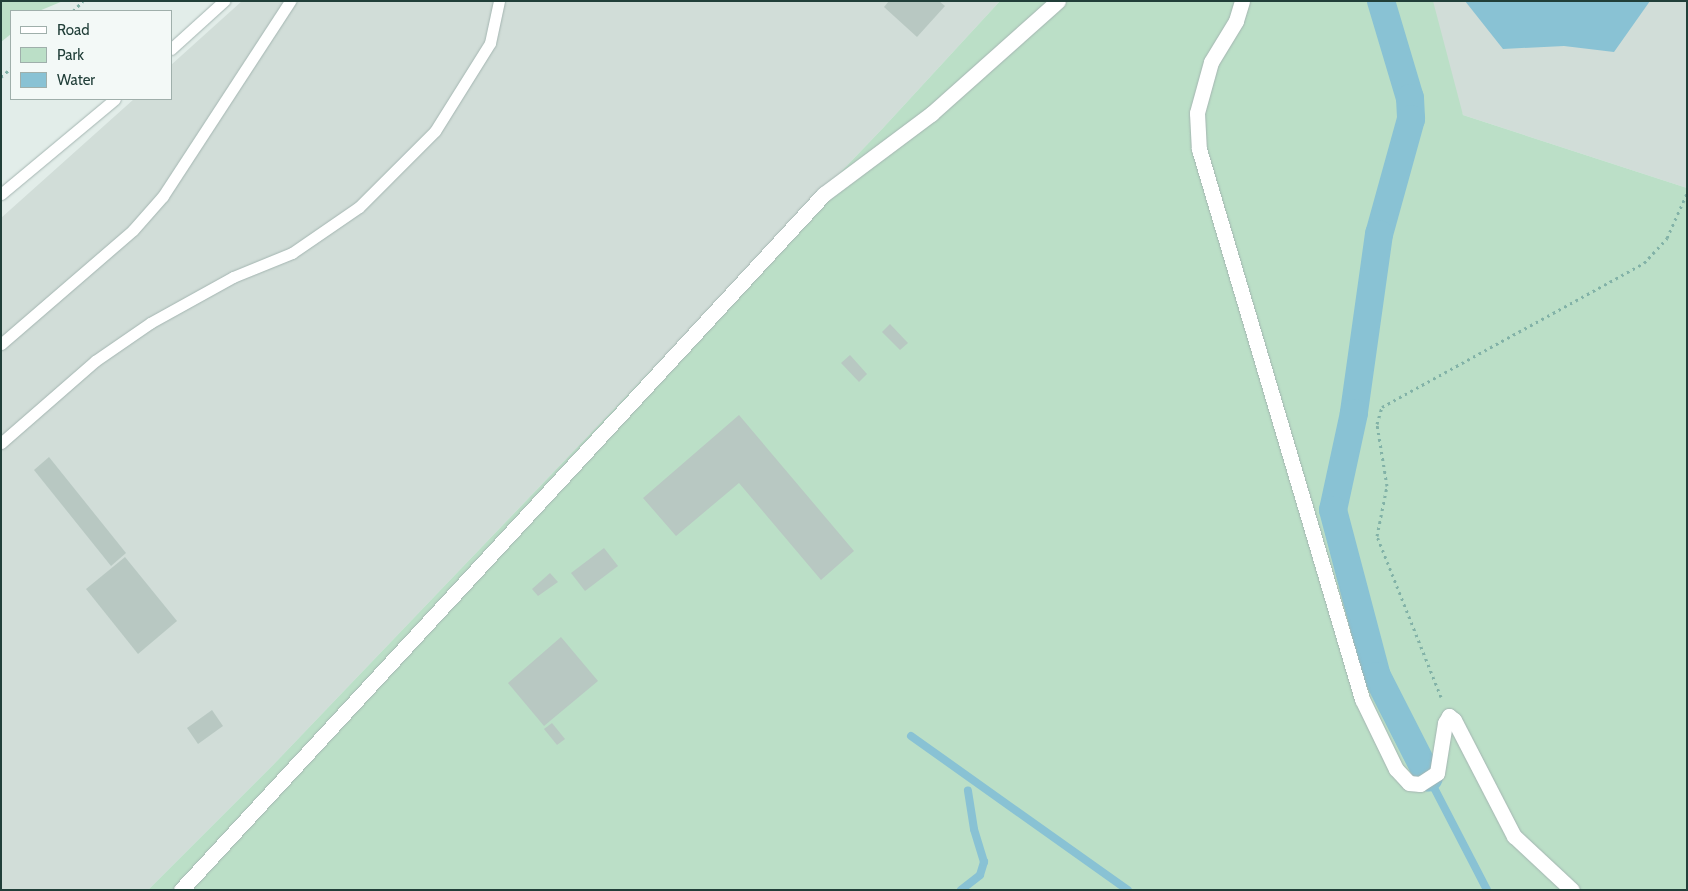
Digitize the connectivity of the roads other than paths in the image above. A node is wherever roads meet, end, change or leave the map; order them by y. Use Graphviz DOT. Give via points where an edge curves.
graph roads {
  1 [pos="224,1"];
  2 [pos="290,1"];
  3 [pos="499,1"];
  4 [pos="1058,1"];
  5 [pos="1242,1"];
  6 [pos="172,48"];
  7 [pos="114,100"];
  8 [pos="1,194"];
  9 [pos="1,344"];
  10 [pos="1,443"];
  11 [pos="181,890"];
  12 [pos="1572,890"];
  1 -- 6 [label="lane"];
  2 -- 9 [label="lane" via="163,196 133,230"];
  3 -- 10 [label="lane" via="490,43 434,131 359,206 292,253 233,277 150,323 95,361"];
  4 -- 11 [label="street" via="931,114 824,194"];
  5 -- 12 [label="street" via="1236,21 1210,62 1197,113 1199,149 1362,699 1396,769 1409,783 1420,784 1437,773 1449,716 1454,720 1514,836"];
  7 -- 8 [label="lane"];
}
